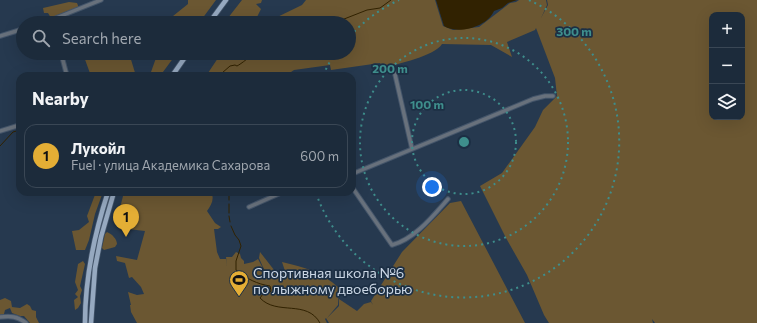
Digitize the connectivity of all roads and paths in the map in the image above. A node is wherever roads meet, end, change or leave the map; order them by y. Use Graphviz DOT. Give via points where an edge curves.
graph roads {
  1 [pos="101,0"];
  2 [pos="226,0"];
  3 [pos="61,16"];
  4 [pos="214,16"];
  5 [pos="16,31"];
  6 [pos="0,36"];
  7 [pos="63,60"];
  8 [pos="183,60"];
  9 [pos="394,70"];
  10 [pos="66,72"];
  11 [pos="175,72"];
  12 [pos="553,96"];
  13 [pos="16,126"];
  14 [pos="0,131"];
  15 [pos="412,149"];
  16 [pos="356,172"];
  17 [pos="356,193"];
  18 [pos="107,196"];
  19 [pos="113,196"];
  20 [pos="274,196"];
  21 [pos="448,199"];
  22 [pos="248,207"];
  23 [pos="0,317"];
  24 [pos="26,323"];
  25 [pos="85,323"];
  26 [pos="91,323"];
  1 -- 3 [label="street"];
  2 -- 4 [label="main road"];
  5 -- 6 [label="street"];
  7 -- 10 [label="street"];
  8 -- 11 [label="main road"];
  9 -- 15 [label="street"];
  12 -- 15 [label="street" via="533,99"];
  13 -- 14 [label="street"];
  15 -- 16 [label="street"];
  17 -- 21 [label="street" via="392,246 426,224"];
  18 -- 25 [label="main road" via="91,252"];
  19 -- 26 [label="main road" via="95,268"];
  20 -- 22 [label="street"];
  23 -- 24 [label="street" via="12,316"];
}
